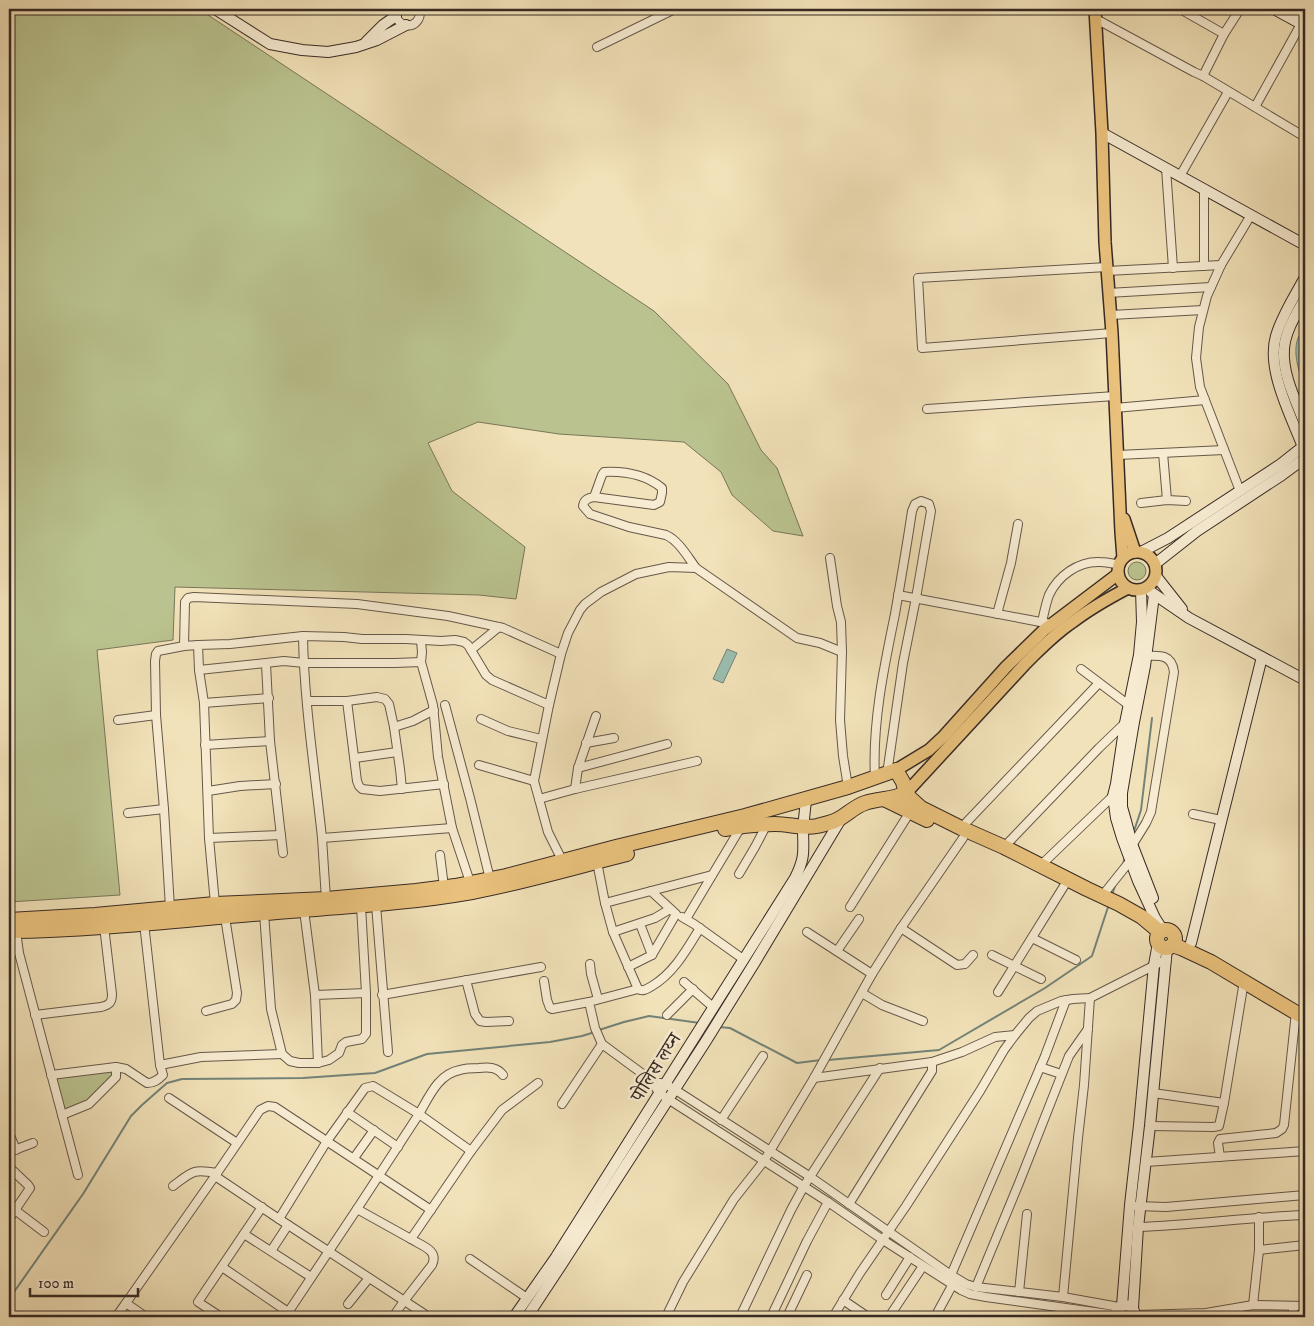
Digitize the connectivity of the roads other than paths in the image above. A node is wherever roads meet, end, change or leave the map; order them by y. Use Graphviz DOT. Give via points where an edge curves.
graph roads {
  1 [pos="215,9"];
  2 [pos="420,9"];
  3 [pos="675,9"];
  4 [pos="1180,9"];
  5 [pos="1240,9"];
  6 [pos="1274,9"];
  7 [pos="1293,9"];
  8 [pos="396,12"];
  9 [pos="1096,14"];
  10 [pos="1304,22"];
  11 [pos="406,26"];
  12 [pos="1224,34"];
  13 [pos="363,44"];
  14 [pos="597,47"];
  15 [pos="1203,76"];
  16 [pos="1228,92"];
  17 [pos="1256,107"];
  18 [pos="1102,133"];
  19 [pos="1305,137"];
  20 [pos="1166,168"];
  21 [pos="1180,176"];
  22 [pos="1204,190"];
  23 [pos="1251,215"];
  24 [pos="1305,245"];
  25 [pos="1204,266"];
  26 [pos="1221,266"];
  27 [pos="1173,268"];
  28 [pos="1107,269"];
  29 [pos="1305,277"];
  30 [pos="1211,287"];
  31 [pos="1108,293"];
  32 [pos="1305,298"];
  33 [pos="1203,310"];
  34 [pos="1110,314"];
  35 [pos="1112,333"];
  36 [pos="1115,396"];
  37 [pos="1205,400"];
  38 [pos="1115,408"];
  39 [pos="928,409"];
  40 [pos="1305,424"];
  41 [pos="1304,446"];
  42 [pos="1224,450"];
  43 [pos="1163,453"];
  44 [pos="1118,455"];
  45 [pos="1305,458"];
  46 [pos="1240,491"];
  47 [pos="594,496"];
  48 [pos="1167,500"];
  49 [pos="1186,501"];
  50 [pos="1141,503"];
  51 [pos="1120,511"];
  52 [pos="1018,524"];
  53 [pos="1138,552"];
  54 [pos="830,558"];
  55 [pos="1120,565"];
  56 [pos="696,568"];
  57 [pos="1155,570"];
  58 [pos="1128,588"];
  59 [pos="1147,591"];
  60 [pos="898,594"];
  61 [pos="916,598"];
  62 [pos="997,614"];
  63 [pos="1189,618"];
  64 [pos="1047,623"];
  65 [pos="499,626"];
  66 [pos="303,636"];
  67 [pos="421,641"];
  68 [pos="198,645"];
  69 [pos="184,646"];
  70 [pos="471,650"];
  71 [pos="842,652"];
  72 [pos="561,654"];
  73 [pos="1146,656"];
  74 [pos="1262,657"];
  75 [pos="420,662"];
  76 [pos="304,663"];
  77 [pos="266,664"];
  78 [pos="199,670"];
  79 [pos="1082,670"];
  80 [pos="1305,680"];
  81 [pos="1099,683"];
  82 [pos="269,698"];
  83 [pos="308,701"];
  84 [pos="348,701"];
  85 [pos="204,703"];
  86 [pos="444,705"];
  87 [pos="549,705"];
  88 [pos="1130,706"];
  89 [pos="434,710"];
  90 [pos="156,715"];
  91 [pos="596,716"];
  92 [pos="481,719"];
  93 [pos="118,720"];
  94 [pos="1125,723"];
  95 [pos="394,727"];
  96 [pos="614,738"];
  97 [pos="541,739"];
  98 [pos="270,741"];
  99 [pos="586,743"];
  100 [pos="667,744"];
  101 [pos="205,745"];
  102 [pos="397,752"];
  103 [pos="355,758"];
  104 [pos="697,761"];
  105 [pos="479,765"];
  106 [pos="578,768"];
  107 [pos="886,774"];
  108 [pos="534,781"];
  109 [pos="276,784"];
  110 [pos="444,784"];
  111 [pos="848,787"];
  112 [pos="402,789"];
  113 [pos="575,789"];
  114 [pos="208,791"];
  115 [pos="906,793"];
  116 [pos="1113,796"];
  117 [pos="539,799"];
  118 [pos="806,800"];
  119 [pos="886,800"];
  120 [pos="164,809"];
  121 [pos="910,812"];
  122 [pos="128,813"];
  123 [pos="1193,814"];
  124 [pos="841,818"];
  125 [pos="1221,820"];
  126 [pos="767,824"];
  127 [pos="740,827"];
  128 [pos="452,828"];
  129 [pos="803,828"];
  130 [pos="962,833"];
  131 [pos="281,834"];
  132 [pos="209,838"];
  133 [pos="322,838"];
  134 [pos="1004,847"];
  135 [pos="1130,848"];
  136 [pos="283,853"];
  137 [pos="440,855"];
  138 [pos="597,862"];
  139 [pos="565,866"];
  140 [pos="1040,866"];
  141 [pos="739,874"];
  142 [pos="712,875"];
  143 [pos="490,879"];
  144 [pos="470,882"];
  145 [pos="1064,886"];
  146 [pos="444,887"];
  147 [pos="651,891"];
  148 [pos="1102,896"];
  149 [pos="326,899"];
  150 [pos="605,903"];
  151 [pos="215,904"];
  152 [pos="376,905"];
  153 [pos="361,906"];
  154 [pos="850,907"];
  155 [pos="170,908"];
  156 [pos="304,910"];
  157 [pos="673,911"];
  158 [pos="264,913"];
  159 [pos="224,916"];
  160 [pos="686,919"];
  161 [pos="859,919"];
  162 [pos="144,923"];
  163 [pos="640,924"];
  164 [pos="104,926"];
  165 [pos="11,927"];
  166 [pos="700,928"];
  167 [pos="901,928"];
  168 [pos="613,932"];
  169 [pos="807,932"];
  170 [pos="1032,938"];
  171 [pos="1165,940"];
  172 [pos="1191,943"];
  173 [pos="837,951"];
  174 [pos="652,955"];
  175 [pos="973,955"];
  176 [pos="992,955"];
  177 [pos="743,960"];
  178 [pos="1076,960"];
  179 [pos="590,964"];
  180 [pos="1015,965"];
  181 [pos="1154,965"];
  182 [pos="541,967"];
  183 [pos="628,967"];
  184 [pos="872,974"];
  185 [pos="1042,979"];
  186 [pos="466,980"];
  187 [pos="544,981"];
  188 [pos="1244,981"];
  189 [pos="684,982"];
  190 [pos="638,989"];
  191 [pos="693,989"];
  192 [pos="998,992"];
  193 [pos="366,993"];
  194 [pos="862,993"];
  195 [pos="315,994"];
  196 [pos="382,995"];
  197 [pos="1070,999"];
  198 [pos="1088,999"];
  199 [pos="598,1000"];
  200 [pos="589,1002"];
  201 [pos="712,1009"];
  202 [pos="206,1011"];
  203 [pos="1302,1013"];
  204 [pos="35,1015"];
  205 [pos="667,1015"];
  206 [pos="923,1020"];
  207 [pos="509,1021"];
  208 [pos="1089,1028"];
  209 [pos="1015,1035"];
  210 [pos="601,1043"];
  211 [pos="388,1052"];
  212 [pos="282,1054"];
  213 [pos="763,1056"];
  214 [pos="932,1062"];
  215 [pos="318,1063"];
  216 [pos="160,1065"];
  217 [pos="116,1067"];
  218 [pos="880,1068"];
  219 [pos="1042,1068"];
  220 [pos="51,1074"];
  221 [pos="1059,1074"];
  222 [pos="503,1075"];
  223 [pos="816,1075"];
  224 [pos="538,1083"];
  225 [pos="666,1091"];
  226 [pos="1153,1093"];
  227 [pos="169,1098"];
  228 [pos="1224,1103"];
  229 [pos="562,1104"];
  230 [pos="346,1112"];
  231 [pos="419,1114"];
  232 [pos="62,1115"];
  233 [pos="721,1120"];
  234 [pos="1150,1126"];
  235 [pos="374,1130"];
  236 [pos="9,1133"];
  237 [pos="327,1141"];
  238 [pos="33,1143"];
  239 [pos="237,1143"];
  240 [pos="398,1146"];
  241 [pos="12,1151"];
  242 [pos="471,1151"];
  243 [pos="770,1151"];
  244 [pos="1305,1151"];
  245 [pos="1220,1157"];
  246 [pos="354,1158"];
  247 [pos="764,1161"];
  248 [pos="1146,1162"];
  249 [pos="9,1167"];
  250 [pos="216,1174"];
  251 [pos="78,1175"];
  252 [pos="379,1175"];
  253 [pos="810,1176"];
  254 [pos="173,1186"];
  255 [pos="804,1186"];
  256 [pos="1305,1195"];
  257 [pos="828,1202"];
  258 [pos="9,1204"];
  259 [pos="849,1204"];
  260 [pos="1130,1205"];
  261 [pos="1141,1206"];
  262 [pos="262,1208"];
  263 [pos="357,1209"];
  264 [pos="15,1210"];
  265 [pos="431,1210"];
  266 [pos="1027,1214"];
  267 [pos="1305,1215"];
  268 [pos="1259,1217"];
  269 [pos="9,1219"];
  270 [pos="279,1219"];
  271 [pos="288,1225"];
  272 [pos="1138,1227"];
  273 [pos="888,1231"];
  274 [pos="44,1232"];
  275 [pos="244,1234"];
  276 [pos="411,1239"];
  277 [pos="883,1240"];
  278 [pos="1305,1245"];
  279 [pos="1259,1250"];
  280 [pos="271,1251"];
  281 [pos="329,1251"];
  282 [pos="910,1257"];
  283 [pos="470,1259"];
  284 [pos="923,1266"];
  285 [pos="222,1267"];
  286 [pos="807,1275"];
  287 [pos="311,1277"];
  288 [pos="369,1278"];
  289 [pos="953,1279"];
  290 [pos="976,1287"];
  291 [pos="1019,1292"];
  292 [pos="886,1295"];
  293 [pos="1063,1297"];
  294 [pos="527,1298"];
  295 [pos="843,1300"];
  296 [pos="404,1301"];
  297 [pos="126,1303"];
  298 [pos="348,1304"];
  299 [pos="1253,1306"];
  300 [pos="1305,1306"];
  301 [pos="1293,1307"];
  302 [pos="1118,1311"];
  303 [pos="1135,1313"];
  304 [pos="286,1314"];
  305 [pos="772,1314"];
  306 [pos="116,1317"];
  307 [pos="146,1317"];
  308 [pos="221,1317"];
  309 [pos="393,1317"];
  310 [pos="429,1317"];
  311 [pos="514,1317"];
  312 [pos="527,1317"];
  313 [pos="666,1317"];
  314 [pos="740,1317"];
  315 [pos="786,1317"];
  316 [pos="833,1317"];
  317 [pos="868,1317"];
  318 [pos="889,1317"];
  319 [pos="936,1317"];
  320 [pos="1292,1317"];
  1 -- 13 [label="street" via="270,44 328,52"];
  2 -- 11 [label="street" via="417,22"];
  3 -- 14 [label="street"];
  4 -- 12 [label="street"];
  5 -- 12 [label="street"];
  6 -- 10 [label="street"];
  7 -- 10 [label="street"];
  8 -- 11 [label="street" via="398,21"];
  8 -- 13 [label="street"];
  9 -- 15 [label="street"];
  9 -- 18 [label="main road"];
  10 -- 17 [label="street"];
  11 -- 13 [label="street"];
  12 -- 15 [label="street"];
  15 -- 16 [label="street"];
  16 -- 17 [label="street"];
  16 -- 21 [label="street"];
  17 -- 19 [label="street"];
  18 -- 20 [label="street"];
  18 -- 28 [label="main road"];
  20 -- 21 [label="street"];
  20 -- 27 [label="street"];
  21 -- 22 [label="street"];
  22 -- 23 [label="street"];
  22 -- 25 [label="street"];
  23 -- 24 [label="street"];
  23 -- 26 [label="street"];
  25 -- 26 [label="street"];
  25 -- 27 [label="street"];
  26 -- 30 [label="street"];
  27 -- 28 [label="street"];
  28 -- 31 [label="main road"];
  28 -- 35 [label="street" via="918,278 922,348"];
  29 -- 41 [label="street" via="1284,316 1274,349 1278,380"];
  30 -- 31 [label="street"];
  30 -- 33 [label="street"];
  31 -- 34 [label="main road"];
  32 -- 40 [label="street" via="1293,320 1284,349 1288,378"];
  33 -- 34 [label="street"];
  33 -- 37 [label="street" via="1196,358"];
  34 -- 35 [label="main road"];
  35 -- 36 [label="main road"];
  36 -- 38 [label="main road"];
  36 -- 39 [label="street"];
  37 -- 38 [label="street"];
  37 -- 42 [label="street"];
  38 -- 44 [label="main road"];
  41 -- 46 [label="street"];
  42 -- 43 [label="street"];
  42 -- 46 [label="street"];
  43 -- 44 [label="street"];
  43 -- 48 [label="street"];
  44 -- 51 [label="main road"];
  45 -- 57 [label="street" via="1197,530"];
  46 -- 53 [label="street" via="1168,538"];
  47 -- 47 [label="street" via="654,505 660,502 662,488 619,471 604,472"];
  47 -- 56 [label="street" via="586,499 583,506 590,514 671,537"];
  48 -- 49 [label="street"];
  48 -- 50 [label="street"];
  51 -- 53 [label="main road"];
  51 -- 55 [label="main road"];
  52 -- 62 [label="street" via="1012,563"];
  53 -- 55 [label="main road" via="1128,554"];
  53 -- 57 [label="main road" via="1152,559"];
  54 -- 71 [label="street" via="841,622"];
  55 -- 58 [label="main road" via="1120,580"];
  55 -- 64 [label="main road"];
  55 -- 64 [label="street" via="1088,563 1068,572 1049,596"];
  56 -- 71 [label="street" via="797,638"];
  56 -- 72 [label="street" via="650,570 601,592 580,610"];
  57 -- 59 [label="main road" via="1154,581"];
  57 -- 63 [label="street"];
  58 -- 59 [label="main road"];
  58 -- 115 [label="main road" via="1078,618 1047,642"];
  59 -- 63 [label="street"];
  59 -- 73 [label="street"];
  59 -- 88 [label="street"];
  60 -- 61 [label="street"];
  60 -- 61 [label="street" via="912,511 921,501 929,504 931,511"];
  60 -- 107 [label="street" via="876,729 874,764"];
  61 -- 62 [label="street"];
  61 -- 107 [label="street"];
  62 -- 64 [label="street"];
  63 -- 74 [label="street"];
  64 -- 107 [label="main road" via="937,743"];
  65 -- 69 [label="street" via="357,604 194,597 185,602"];
  65 -- 70 [label="street"];
  65 -- 72 [label="street"];
  66 -- 67 [label="street"];
  66 -- 68 [label="street"];
  66 -- 76 [label="street"];
  67 -- 70 [label="street" via="455,640 464,642"];
  67 -- 75 [label="street"];
  68 -- 69 [label="street"];
  68 -- 78 [label="street"];
  69 -- 90 [label="street" via="156,654"];
  70 -- 87 [label="street" via="492,680"];
  71 -- 111 [label="street" via="840,720"];
  72 -- 87 [label="street"];
  73 -- 135 [label="street" via="1122,793"];
  73 -- 135 [label="street" via="1165,657 1173,665 1174,672 1151,812"];
  74 -- 80 [label="street"];
  74 -- 125 [label="street"];
  75 -- 76 [label="street"];
  75 -- 89 [label="street"];
  76 -- 77 [label="street" via="284,661"];
  76 -- 83 [label="street"];
  77 -- 78 [label="street"];
  77 -- 82 [label="street"];
  78 -- 85 [label="street"];
  79 -- 81 [label="street"];
  81 -- 88 [label="street"];
  81 -- 130 [label="street"];
  82 -- 85 [label="street"];
  82 -- 98 [label="street"];
  83 -- 84 [label="street"];
  83 -- 133 [label="street"];
  84 -- 95 [label="street" via="385,699"];
  84 -- 103 [label="street"];
  85 -- 101 [label="street"];
  86 -- 143 [label="street"];
  87 -- 97 [label="street"];
  88 -- 94 [label="street"];
  89 -- 95 [label="street"];
  89 -- 110 [label="street"];
  90 -- 93 [label="street"];
  90 -- 120 [label="street"];
  91 -- 99 [label="street"];
  92 -- 97 [label="street" via="508,731"];
  94 -- 116 [label="street"];
  94 -- 134 [label="street"];
  95 -- 102 [label="street"];
  96 -- 99 [label="street"];
  97 -- 108 [label="street"];
  98 -- 101 [label="street"];
  98 -- 109 [label="street"];
  99 -- 106 [label="street"];
  100 -- 106 [label="street"];
  101 -- 114 [label="street"];
  102 -- 103 [label="street"];
  102 -- 112 [label="street"];
  103 -- 112 [label="street" via="357,781 362,789"];
  104 -- 113 [label="street"];
  105 -- 108 [label="street"];
  106 -- 113 [label="street"];
  107 -- 111 [label="highway"];
  107 -- 115 [label="highway" via="903,782"];
  108 -- 117 [label="street"];
  109 -- 114 [label="street"];
  109 -- 131 [label="street"];
  110 -- 112 [label="street"];
  110 -- 128 [label="street"];
  111 -- 118 [label="highway"];
  113 -- 117 [label="street"];
  114 -- 132 [label="street"];
  115 -- 119 [label="highway"];
  115 -- 130 [label="highway" via="921,808"];
  116 -- 135 [label="street" via="1116,818"];
  116 -- 140 [label="street"];
  117 -- 139 [label="street" via="548,832"];
  118 -- 129 [label="street, पोलिस लय्न"];
  118 -- 139 [label="highway"];
  119 -- 121 [label="highway"];
  119 -- 124 [label="highway" via="863,804"];
  120 -- 122 [label="street"];
  120 -- 155 [label="street"];
  121 -- 130 [label="highway"];
  121 -- 154 [label="street"];
  123 -- 125 [label="street"];
  124 -- 129 [label="highway"];
  124 -- 225 [label="street" via="706,1041"];
  125 -- 172 [label="street"];
  126 -- 127 [label="highway"];
  126 -- 129 [label="highway"];
  126 -- 141 [label="street"];
  127 -- 138 [label="highway"];
  127 -- 142 [label="street"];
  128 -- 133 [label="street"];
  128 -- 144 [label="street"];
  129 -- 177 [label="street, पोलिस लय्न" via="802,865"];
  130 -- 134 [label="highway"];
  130 -- 145 [label="highway"];
  130 -- 167 [label="street"];
  131 -- 132 [label="street"];
  131 -- 136 [label="street"];
  132 -- 151 [label="street"];
  133 -- 149 [label="street"];
  134 -- 140 [label="highway"];
  135 -- 148 [label="street"];
  135 -- 171 [label="street"];
  135 -- 171 [label="street" via="1158,913"];
  137 -- 146 [label="street"];
  138 -- 139 [label="highway"];
  138 -- 150 [label="street"];
  139 -- 143 [label="highway"];
  139 -- 152 [label="highway" via="516,883 473,892"];
  140 -- 148 [label="highway"];
  142 -- 147 [label="street"];
  142 -- 160 [label="street"];
  143 -- 144 [label="highway"];
  144 -- 146 [label="highway"];
  145 -- 170 [label="street"];
  145 -- 171 [label="highway" via="1128,916"];
  146 -- 149 [label="highway"];
  147 -- 150 [label="street"];
  147 -- 157 [label="street"];
  148 -- 171 [label="highway" via="1146,920"];
  149 -- 151 [label="highway"];
  150 -- 168 [label="street"];
  151 -- 155 [label="highway"];
  152 -- 153 [label="highway"];
  152 -- 196 [label="street"];
  153 -- 156 [label="highway"];
  153 -- 193 [label="street"];
  155 -- 165 [label="highway"];
  156 -- 158 [label="highway"];
  156 -- 195 [label="street"];
  157 -- 160 [label="street"];
  157 -- 163 [label="street"];
  157 -- 174 [label="street"];
  158 -- 159 [label="highway"];
  158 -- 212 [label="street" via="271,1009"];
  159 -- 162 [label="highway"];
  159 -- 202 [label="street" via="236,1000"];
  160 -- 166 [label="street"];
  161 -- 173 [label="street"];
  162 -- 164 [label="highway"];
  162 -- 216 [label="street"];
  163 -- 168 [label="street"];
  163 -- 174 [label="street"];
  164 -- 165 [label="highway"];
  164 -- 204 [label="street" via="112,994 110,1004"];
  165 -- 204 [label="street"];
  166 -- 177 [label="street"];
  166 -- 190 [label="street" via="676,965 664,977 643,991"];
  167 -- 175 [label="street" via="958,965 966,964"];
  167 -- 184 [label="street"];
  168 -- 183 [label="street"];
  169 -- 173 [label="street"];
  170 -- 178 [label="street"];
  170 -- 180 [label="street"];
  171 -- 172 [label="highway"];
  171 -- 181 [label="street"];
  171 -- 181 [label="street"];
  171 -- 188 [label="highway"];
  171 -- 226 [label="street"];
  172 -- 203 [label="highway"];
  173 -- 184 [label="street"];
  174 -- 183 [label="street"];
  176 -- 180 [label="street"];
  177 -- 201 [label="street, पोलिस लय्न"];
  179 -- 199 [label="street"];
  180 -- 185 [label="street"];
  180 -- 192 [label="street"];
  181 -- 198 [label="street"];
  181 -- 260 [label="street"];
  182 -- 186 [label="street"];
  183 -- 190 [label="street"];
  184 -- 194 [label="street"];
  186 -- 196 [label="street"];
  186 -- 207 [label="street" via="480,1021"];
  187 -- 200 [label="street" via="550,1008"];
  188 -- 203 [label="highway"];
  188 -- 228 [label="street"];
  189 -- 191 [label="street"];
  190 -- 199 [label="street"];
  191 -- 201 [label="street"];
  191 -- 205 [label="street"];
  193 -- 195 [label="street"];
  193 -- 215 [label="street" via="366,1034 362,1039 346,1042 329,1060"];
  194 -- 206 [label="street" via="882,1005"];
  194 -- 223 [label="street"];
  195 -- 215 [label="street"];
  196 -- 211 [label="street"];
  197 -- 198 [label="street"];
  197 -- 209 [label="street" via="1037,1011"];
  197 -- 219 [label="street"];
  198 -- 208 [label="street"];
  199 -- 200 [label="street"];
  200 -- 210 [label="street"];
  201 -- 225 [label="street, पोलिस लय्न"];
  203 -- 245 [label="street" via="1282,1129 1276,1133 1220,1139"];
  204 -- 220 [label="street"];
  208 -- 221 [label="street"];
  208 -- 293 [label="street"];
  209 -- 214 [label="street" via="995,1037"];
  209 -- 273 [label="street"];
  210 -- 225 [label="street"];
  210 -- 229 [label="street"];
  212 -- 215 [label="street" via="290,1062"];
  212 -- 216 [label="street" via="201,1056"];
  213 -- 233 [label="street"];
  214 -- 218 [label="street"];
  214 -- 259 [label="street" via="932,1071"];
  216 -- 217 [label="street" via="162,1075 155,1082 147,1083 126,1069"];
  217 -- 220 [label="street"];
  217 -- 232 [label="street" via="116,1077 89,1104"];
  218 -- 223 [label="street"];
  218 -- 253 [label="street"];
  219 -- 221 [label="street"];
  219 -- 289 [label="street"];
  220 -- 232 [label="street"];
  221 -- 290 [label="street"];
  222 -- 231 [label="street" via="489,1067 451,1073 440,1080"];
  223 -- 243 [label="street"];
  224 -- 242 [label="street" via="502,1110"];
  225 -- 233 [label="street"];
  225 -- 247 [label="street"];
  225 -- 294 [label="street, पोलिस लय्न"];
  225 -- 312 [label="street"];
  226 -- 228 [label="street"];
  226 -- 234 [label="street"];
  227 -- 239 [label="street"];
  228 -- 234 [label="street" via="1220,1123 1216,1127"];
  230 -- 231 [label="street" via="365,1088 373,1086"];
  230 -- 235 [label="street"];
  230 -- 237 [label="street"];
  231 -- 240 [label="street"];
  231 -- 242 [label="street"];
  232 -- 251 [label="street"];
  233 -- 243 [label="street"];
  234 -- 248 [label="street"];
  235 -- 240 [label="street"];
  235 -- 246 [label="street"];
  236 -- 241 [label="street"];
  237 -- 239 [label="street" via="275,1107 268,1106 260,1110"];
  237 -- 246 [label="street"];
  237 -- 270 [label="street"];
  238 -- 241 [label="street"];
  239 -- 250 [label="street"];
  240 -- 252 [label="street"];
  242 -- 265 [label="street"];
  243 -- 247 [label="street"];
  243 -- 253 [label="street"];
  244 -- 245 [label="street"];
  245 -- 248 [label="street"];
  246 -- 252 [label="street"];
  247 -- 255 [label="street"];
  247 -- 313 [label="street" via="734,1199 683,1282"];
  248 -- 261 [label="street"];
  249 -- 264 [label="street" via="30,1188"];
  250 -- 254 [label="street" via="199,1170 189,1173"];
  250 -- 262 [label="street"];
  250 -- 297 [label="street"];
  252 -- 263 [label="street"];
  252 -- 265 [label="street"];
  253 -- 255 [label="street"];
  253 -- 259 [label="street"];
  255 -- 257 [label="street"];
  255 -- 314 [label="street"];
  256 -- 261 [label="street"];
  257 -- 277 [label="street"];
  257 -- 305 [label="street"];
  258 -- 264 [label="street"];
  259 -- 273 [label="street"];
  260 -- 261 [label="street"];
  260 -- 302 [label="street"];
  261 -- 272 [label="street"];
  262 -- 270 [label="street"];
  262 -- 275 [label="street"];
  263 -- 276 [label="street"];
  263 -- 281 [label="street"];
  264 -- 269 [label="street"];
  264 -- 274 [label="street"];
  265 -- 276 [label="street"];
  266 -- 291 [label="street"];
  267 -- 268 [label="street"];
  268 -- 272 [label="street"];
  268 -- 279 [label="street"];
  270 -- 271 [label="street"];
  271 -- 280 [label="street"];
  271 -- 281 [label="street"];
  272 -- 303 [label="street"];
  273 -- 277 [label="street"];
  273 -- 289 [label="street"];
  275 -- 280 [label="street"];
  275 -- 285 [label="street"];
  276 -- 296 [label="street" via="432,1252 434,1260"];
  277 -- 282 [label="street"];
  277 -- 295 [label="street"];
  278 -- 279 [label="street"];
  279 -- 299 [label="street"];
  280 -- 287 [label="street"];
  281 -- 287 [label="street"];
  281 -- 288 [label="street"];
  282 -- 284 [label="street"];
  282 -- 292 [label="street"];
  283 -- 294 [label="street"];
  284 -- 289 [label="street"];
  284 -- 318 [label="street"];
  285 -- 304 [label="street"];
  285 -- 308 [label="street" via="198,1302"];
  286 -- 315 [label="street"];
  287 -- 304 [label="street"];
  288 -- 296 [label="street"];
  288 -- 298 [label="street"];
  289 -- 290 [label="street"];
  289 -- 302 [label="street" via="970,1294"];
  289 -- 319 [label="street"];
  290 -- 291 [label="street"];
  291 -- 293 [label="street"];
  293 -- 302 [label="street"];
  294 -- 311 [label="street, पोलिस लय्न"];
  295 -- 316 [label="street"];
  295 -- 317 [label="street"];
  296 -- 309 [label="street"];
  296 -- 310 [label="street"];
  297 -- 306 [label="street"];
  297 -- 307 [label="street"];
  299 -- 301 [label="street"];
  299 -- 303 [label="street" via="1206,1313"];
  300 -- 301 [label="street"];
  301 -- 320 [label="street"];
  302 -- 303 [label="street" via="1126,1305"];
  305 -- 315 [label="street"];
}
